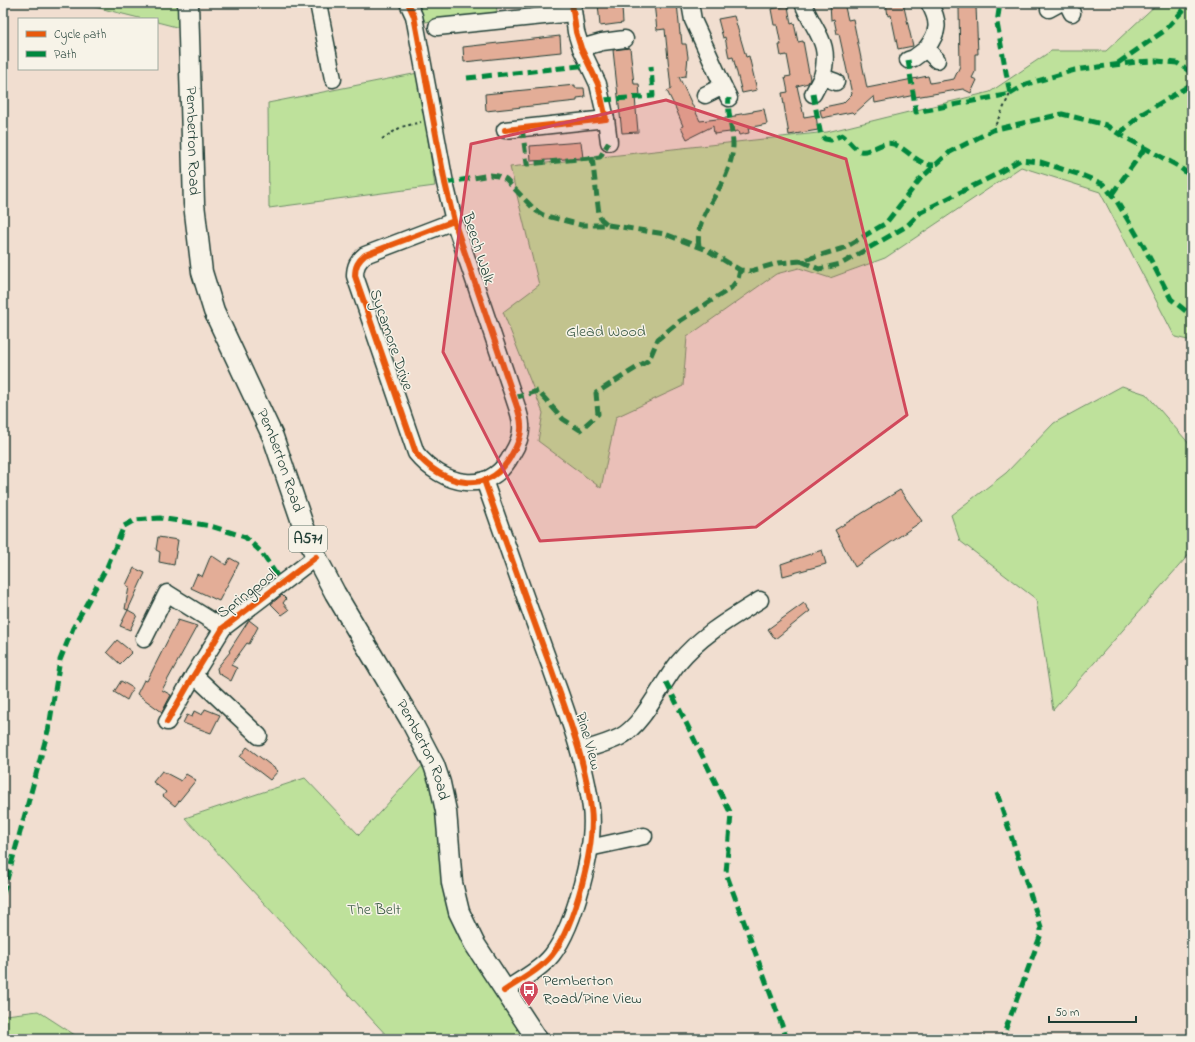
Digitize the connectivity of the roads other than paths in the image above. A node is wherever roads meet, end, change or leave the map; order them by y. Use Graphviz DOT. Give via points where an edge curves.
graph roads {
  1 [pos="188,3"];
  2 [pos="318,3"];
  3 [pos="690,3"];
  4 [pos="803,3"];
  5 [pos="929,3"];
  6 [pos="410,6"];
  7 [pos="572,8"];
  8 [pos="437,27"];
  9 [pos="625,39"];
  10 [pos="581,48"];
  11 [pos="908,60"];
  12 [pos="333,80"];
  13 [pos="813,94"];
  14 [pos="705,95"];
  15 [pos="606,119"];
  16 [pos="505,130"];
  17 [pos="609,142"];
  18 [pos="454,222"];
  19 [pos="484,480"];
  20 [pos="316,557"];
  21 [pos="760,600"];
  22 [pos="223,628"];
  23 [pos="144,639"];
  24 [pos="194,675"];
  25 [pos="168,722"];
  26 [pos="259,736"];
  27 [pos="580,751"];
  28 [pos="644,835"];
  29 [pos="589,848"];
  30 [pos="504,991"];
  31 [pos="537,1039"];
  1 -- 20 [label="main road, Pemberton Road / A571" via="194,204 202,272 214,311 273,437"];
  2 -- 12 [label="street"];
  3 -- 14 [label="street" via="693,20 726,92"];
  4 -- 13 [label="street" via="822,38 824,66 829,79"];
  5 -- 11 [label="street" via="937,19 931,54"];
  6 -- 18 [label="street, Beech Walk"];
  7 -- 8 [label="street"];
  7 -- 10 [label="street"];
  9 -- 10 [label="street"];
  10 -- 15 [label="street" via="598,84"];
  15 -- 16 [label="street"];
  15 -- 17 [label="street"];
  18 -- 19 [label="street, Beech Walk" via="521,425 516,448 510,459 493,476"];
  18 -- 19 [label="street, Sycamore Drive" via="365,255 355,268 355,276 416,453 442,476 463,482"];
  19 -- 27 [label="street, Pine View"];
  20 -- 22 [label="street, Springpool"];
  20 -- 30 [label="main road, Pemberton Road / A571" via="434,765 446,811 452,883 459,912 474,943"];
  21 -- 27 [label="street" via="712,630 693,647 678,663 637,722 621,737"];
  22 -- 23 [label="street, Springpool" via="167,593"];
  22 -- 24 [label="street, Springpool"];
  24 -- 25 [label="street, Springpool"];
  24 -- 26 [label="street"];
  27 -- 29 [label="street, Pine View" via="592,808"];
  28 -- 29 [label="street"];
  29 -- 30 [label="street, Pine View" via="577,901 560,942 542,965"];
  30 -- 31 [label="main road, Pemberton Road / A571"];
}
